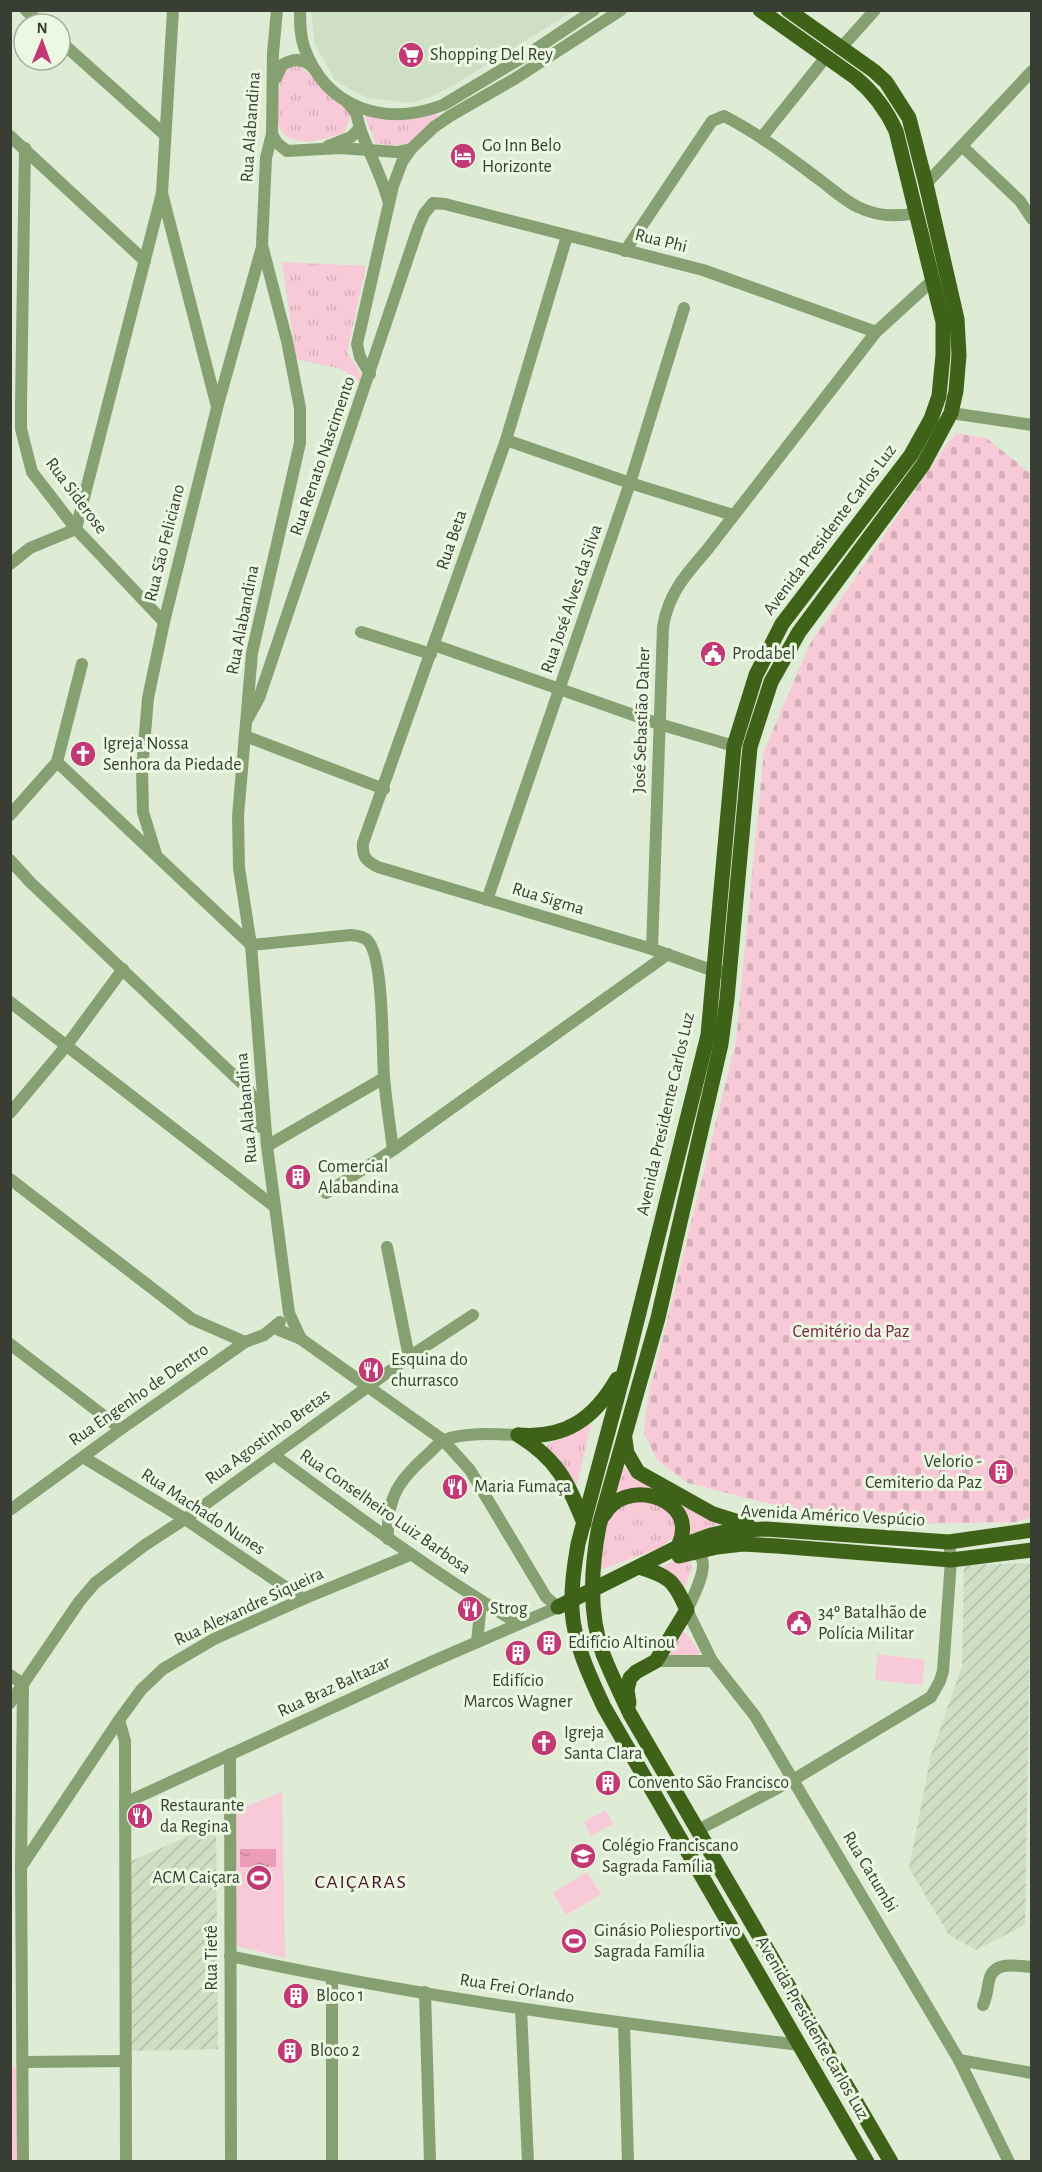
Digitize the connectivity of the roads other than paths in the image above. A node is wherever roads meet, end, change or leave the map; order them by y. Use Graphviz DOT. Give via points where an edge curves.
graph roads {
  1 [pos="173,10"];
  2 [pos="277,10"];
  3 [pos="300,10"];
  4 [pos="594,10"];
  5 [pos="621,10"];
  6 [pos="760,10"];
  7 [pos="788,10"];
  8 [pos="875,10"];
  9 [pos="840,49"];
  10 [pos="72,52"];
  11 [pos="826,57"];
  12 [pos="315,70"];
  13 [pos="1032,72"];
  14 [pos="274,84"];
  15 [pos="344,100"];
  16 [pos="360,128"];
  17 [pos="272,134"];
  18 [pos="165,135"];
  19 [pos="10,136"];
  20 [pos="762,137"];
  21 [pos="962,146"];
  22 [pos="25,148"];
  23 [pos="322,148"];
  24 [pos="411,149"];
  25 [pos="367,150"];
  26 [pos="926,184"];
  27 [pos="162,193"];
  28 [pos="433,203"];
  29 [pos="389,204"];
  30 [pos="916,213"];
  31 [pos="1032,219"];
  32 [pos="567,236"];
  33 [pos="262,245"];
  34 [pos="625,251"];
  35 [pos="145,261"];
  36 [pos="933,280"];
  37 [pos="684,308"];
  38 [pos="876,332"];
  39 [pos="370,374"];
  40 [pos="217,408"];
  41 [pos="951,413"];
  42 [pos="1032,425"];
  43 [pos="506,440"];
  44 [pos="630,483"];
  45 [pos="733,515"];
  46 [pos="76,529"];
  47 [pos="10,564"];
  48 [pos="164,622"];
  49 [pos="361,632"];
  50 [pos="433,649"];
  51 [pos="82,664"];
  52 [pos="560,689"];
  53 [pos="246,722"];
  54 [pos="659,724"];
  55 [pos="245,736"];
  56 [pos="734,746"];
  57 [pos="57,762"];
  58 [pos="384,789"];
  59 [pos="10,815"];
  60 [pos="362,853"];
  61 [pos="156,854"];
  62 [pos="10,860"];
  63 [pos="487,900"];
  64 [pos="251,945"];
  65 [pos="652,949"];
  66 [pos="668,954"];
  67 [pos="123,969"];
  68 [pos="722,973"];
  69 [pos="10,1002"];
  70 [pos="67,1046"];
  71 [pos="384,1078"];
  72 [pos="10,1113"];
  73 [pos="267,1144"];
  74 [pos="393,1150"];
  75 [pos="10,1179"];
  76 [pos="326,1193"];
  77 [pos="275,1207"];
  78 [pos="387,1248"];
  79 [pos="289,1313"];
  80 [pos="469,1317"];
  81 [pos="274,1328"];
  82 [pos="301,1339"];
  83 [pos="245,1342"];
  84 [pos="10,1344"];
  85 [pos="409,1357"];
  86 [pos="627,1360"];
  87 [pos="367,1387"];
  88 [pos="121,1429"];
  89 [pos="518,1435"];
  90 [pos="625,1438"];
  91 [pos="443,1440"];
  92 [pos="274,1455"];
  93 [pos="83,1457"];
  94 [pos="12,1508"];
  95 [pos="185,1518"];
  96 [pos="591,1525"];
  97 [pos="766,1529"];
  98 [pos="1032,1530"];
  99 [pos="388,1539"];
  100 [pos="949,1542"];
  101 [pos="678,1547"];
  102 [pos="1032,1550"];
  103 [pos="696,1552"];
  104 [pos="410,1555"];
  105 [pos="951,1560"];
  106 [pos="639,1567"];
  107 [pos="546,1597"];
  108 [pos="475,1598"];
  109 [pos="303,1599"];
  110 [pos="560,1606"];
  111 [pos="687,1610"];
  112 [pos="541,1615"];
  113 [pos="519,1624"];
  114 [pos="477,1642"];
  115 [pos="603,1653"];
  116 [pos="656,1661"];
  117 [pos="712,1661"];
  118 [pos="636,1672"];
  119 [pos="10,1675"];
  120 [pos="23,1684"];
  121 [pos="10,1703"];
  122 [pos="630,1714"];
  123 [pos="119,1720"];
  124 [pos="230,1754"];
  125 [pos="794,1780"];
  126 [pos="126,1803"];
  127 [pos="698,1830"];
  128 [pos="21,1867"];
  129 [pos="16,1908"];
  130 [pos="230,1956"];
  131 [pos="1032,1967"];
  132 [pos="332,1978"];
  133 [pos="425,1992"];
  134 [pos="983,2005"];
  135 [pos="521,2009"];
  136 [pos="624,2024"];
  137 [pos="800,2045"];
  138 [pos="959,2060"];
  139 [pos="126,2061"];
  140 [pos="23,2062"];
  141 [pos="1032,2073"];
  142 [pos="24,2162"];
  143 [pos="126,2162"];
  144 [pos="231,2162"];
  145 [pos="332,2162"];
  146 [pos="430,2162"];
  147 [pos="528,2162"];
  148 [pos="628,2162"];
  149 [pos="867,2162"];
  150 [pos="891,2162"];
  151 [pos="1010,2162"];
  1 -- 18 [label="street"];
  2 -- 14 [label="street, Rua Alabandina"];
  3 -- 12 [label="street" via="304,46"];
  4 -- 15 [label="street" via="503,69 428,111 382,114"];
  5 -- 24 [label="street" via="442,121"];
  6 -- 11 [label="main road, Avenida Presidente Carlos Luz"];
  7 -- 9 [label="main road, Avenida Presidente Carlos Luz"];
  8 -- 9 [label="street"];
  9 -- 26 [label="main road, Avenida Presidente Carlos Luz" via="874,71 903,106"];
  10 -- 18 [label="street"];
  11 -- 20 [label="street"];
  11 -- 30 [label="main road, Avenida Presidente Carlos Luz" via="870,90 889,116"];
  12 -- 14 [label="street" via="303,61 291,60 278,69"];
  12 -- 15 [label="street"];
  13 -- 21 [label="street"];
  14 -- 17 [label="street, Rua Alabandina"];
  15 -- 16 [label="street" via="356,114"];
  16 -- 23 [label="street" via="351,137"];
  16 -- 25 [label="street"];
  17 -- 23 [label="street" via="287,151"];
  17 -- 33 [label="street, Rua Alabandina" via="266,158"];
  18 -- 27 [label="street"];
  19 -- 22 [label="street"];
  20 -- 30 [label="street" via="857,207 890,216"];
  20 -- 34 [label="street" via="724,116 712,121"];
  21 -- 26 [label="street"];
  21 -- 31 [label="street" via="1020,201"];
  22 -- 35 [label="street"];
  22 -- 46 [label="street, Rua Siderose" via="21,429 32,472"];
  23 -- 25 [label="street"];
  24 -- 25 [label="street"];
  24 -- 29 [label="street" via="396,175"];
  25 -- 29 [label="street"];
  26 -- 41 [label="main road, Avenida Presidente Carlos Luz" via="957,319 959,355"];
  27 -- 35 [label="street"];
  27 -- 40 [label="street"];
  28 -- 32 [label="street, Rua Phi"];
  28 -- 39 [label="street, Rua Renato Nascimento" via="418,228"];
  29 -- 39 [label="street" via="357,344"];
  30 -- 36 [label="main road, Avenida Presidente Carlos Luz"];
  32 -- 34 [label="street, Rua Phi"];
  32 -- 43 [label="street, Rua Beta"];
  33 -- 40 [label="street, Rua São Feliciano"];
  33 -- 53 [label="street, Rua Alabandina" via="300,408 300,443 252,653"];
  34 -- 38 [label="street, Rua Phi" via="703,270"];
  35 -- 46 [label="street"];
  36 -- 38 [label="street, José Sebastião Daher"];
  36 -- 56 [label="main road, Avenida Presidente Carlos Luz" via="944,355 939,396 931,419 911,455 783,624 756,675"];
  37 -- 44 [label="street, Rua José Alves da Silva"];
  38 -- 45 [label="street, José Sebastião Daher"];
  39 -- 53 [label="street, Rua Renato Nascimento" via="259,698"];
  40 -- 48 [label="street, Rua São Feliciano"];
  41 -- 42 [label="street"];
  41 -- 68 [label="main road, Avenida Presidente Carlos Luz" via="923,465 799,632 771,682 750,747"];
  43 -- 44 [label="street"];
  43 -- 50 [label="street, Rua Beta"];
  44 -- 45 [label="street"];
  44 -- 52 [label="street, Rua José Alves da Silva"];
  45 -- 54 [label="street, José Sebastião Daher" via="683,578 666,610"];
  46 -- 47 [label="street" via="30,548"];
  46 -- 48 [label="street, Rua Siderose"];
  48 -- 61 [label="street, Rua São Feliciano" via="148,698 142,770 143,812"];
  49 -- 50 [label="street"];
  50 -- 52 [label="street"];
  50 -- 58 [label="street, Rua Beta"];
  51 -- 57 [label="street"];
  52 -- 54 [label="street"];
  52 -- 63 [label="street, Rua José Alves da Silva"];
  53 -- 55 [label="street, Rua Alabandina"];
  54 -- 56 [label="street"];
  54 -- 65 [label="street, José Sebastião Daher"];
  55 -- 58 [label="street"];
  55 -- 64 [label="street, Rua Alabandina" via="238,816 239,867"];
  56 -- 68 [label="main road, Avenida Presidente Carlos Luz"];
  57 -- 59 [label="street"];
  57 -- 61 [label="street"];
  58 -- 60 [label="street, Rua Beta"];
  60 -- 63 [label="street, Rua Sigma" via="378,867"];
  61 -- 64 [label="street"];
  62 -- 67 [label="street"];
  63 -- 65 [label="street, Rua Sigma"];
  64 -- 71 [label="street" via="334,936 361,936 368,941 378,978"];
  64 -- 73 [label="street, Rua Alabandina"];
  65 -- 66 [label="street, Rua Sigma"];
  66 -- 68 [label="street, Rua Sigma"];
  66 -- 74 [label="street"];
  67 -- 70 [label="street"];
  67 -- 73 [label="street" via="248,1089"];
  68 -- 86 [label="main road, Avenida Presidente Carlos Luz"];
  68 -- 90 [label="main road, Avenida Presidente Carlos Luz" via="721,1044 658,1318"];
  69 -- 70 [label="street"];
  70 -- 72 [label="street"];
  70 -- 77 [label="street"];
  71 -- 73 [label="street"];
  71 -- 74 [label="street"];
  73 -- 77 [label="street, Rua Alabandina"];
  74 -- 76 [label="street"];
  75 -- 83 [label="street" via="192,1319"];
  77 -- 79 [label="street, Rua Alabandina"];
  78 -- 85 [label="street"];
  79 -- 81 [label="street, Rua Engenho de Dentro"];
  79 -- 82 [label="street, Rua Alabandina"];
  80 -- 85 [label="street, Rua Agostinho Bretas"];
  81 -- 82 [label="street"];
  81 -- 83 [label="street, Rua Engenho de Dentro"];
  82 -- 87 [label="street"];
  83 -- 88 [label="street, Rua Engenho de Dentro"];
  84 -- 88 [label="street"];
  85 -- 87 [label="street, Rua Agostinho Bretas"];
  86 -- 89 [label="main road" via="609,1393 590,1416 557,1432"];
  86 -- 96 [label="main road, Avenida Presidente Carlos Luz"];
  87 -- 91 [label="street"];
  87 -- 92 [label="street, Rua Agostinho Bretas"];
  88 -- 93 [label="street, Rua Engenho de Dentro"];
  89 -- 91 [label="street"];
  89 -- 96 [label="main road" via="553,1461"];
  90 -- 96 [label="main road, Avenida Presidente Carlos Luz"];
  90 -- 97 [label="main road" via="627,1453 638,1472 713,1514"];
  91 -- 99 [label="street" via="400,1483 389,1506"];
  91 -- 107 [label="street" via="470,1470"];
  92 -- 95 [label="street, Rua Agostinho Bretas"];
  92 -- 99 [label="street, Rua Conselheiro Luiz Barbosa"];
  93 -- 94 [label="street, Rua Engenho de Dentro"];
  93 -- 95 [label="street, Rua Machado Nunes"];
  95 -- 109 [label="street, Rua Machado Nunes"];
  95 -- 120 [label="street, Rua Agostinho Bretas" via="94,1583"];
  96 -- 101 [label="main road" via="620,1500 648,1494 664,1500 679,1516 683,1533"];
  96 -- 115 [label="main road, Avenida Presidente Carlos Luz" via="593,1610"];
  96 -- 137 [label="main road, Avenida Presidente Carlos Luz" via="578,1545 572,1611 588,1673"];
  97 -- 100 [label="main road, Avenida Américo Vespúcio"];
  97 -- 101 [label="main road, Avenida Américo Vespúcio" via="729,1531"];
  98 -- 100 [label="main road, Avenida Américo Vespúcio"];
  99 -- 104 [label="street, Rua Conselheiro Luiz Barbosa"];
  100 -- 105 [label="street"];
  101 -- 106 [label="main road, Avenida Américo Vespúcio"];
  102 -- 105 [label="main road, Avenida Américo Vespúcio"];
  103 -- 105 [label="main road, Avenida Américo Vespúcio" via="734,1545 766,1545"];
  103 -- 106 [label="main road, Avenida Américo Vespúcio"];
  103 -- 111 [label="street" via="703,1567"];
  104 -- 108 [label="street, Rua Conselheiro Luiz Barbosa"];
  104 -- 109 [label="street, Rua Alexandre Siqueira"];
  105 -- 125 [label="street" via="943,1671 936,1690 924,1702"];
  106 -- 110 [label="main road, Avenida Américo Vespúcio"];
  106 -- 111 [label="main road, Rua Catumbi" via="668,1578"];
  107 -- 110 [label="street"];
  107 -- 112 [label="street"];
  108 -- 113 [label="street, Rua Conselheiro Luiz Barbosa"];
  108 -- 114 [label="street, Rua Conselheiro Luiz Barbosa" via="480,1613"];
  109 -- 123 [label="street, Rua Alexandre Siqueira" via="214,1639 163,1669"];
  110 -- 112 [label="street, Rua Braz Baltazar"];
  111 -- 116 [label="main road"];
  111 -- 117 [label="street, Rua Catumbi"];
  112 -- 113 [label="street, Rua Braz Baltazar"];
  113 -- 114 [label="street, Rua Braz Baltazar"];
  114 -- 124 [label="street, Rua Braz Baltazar"];
  115 -- 118 [label="main road"];
  115 -- 122 [label="main road, Avenida Presidente Carlos Luz"];
  116 -- 117 [label="street"];
  116 -- 118 [label="main road"];
  117 -- 125 [label="street, Rua Catumbi" via="755,1716"];
  118 -- 122 [label="main road" via="627,1690"];
  119 -- 120 [label="street"];
  120 -- 121 [label="street, Rua Agostinho Bretas"];
  120 -- 128 [label="street"];
  122 -- 127 [label="main road, Avenida Presidente Carlos Luz"];
  123 -- 126 [label="street" via="125,1741"];
  123 -- 128 [label="street, Rua Alexandre Siqueira"];
  124 -- 126 [label="street, Rua Braz Baltazar"];
  124 -- 130 [label="street, Rua Tietê"];
  125 -- 127 [label="street"];
  125 -- 138 [label="street, Rua Catumbi"];
  126 -- 139 [label="street"];
  127 -- 150 [label="main road, Avenida Presidente Carlos Luz"];
  128 -- 129 [label="street"];
  129 -- 140 [label="street"];
  130 -- 132 [label="street, Rua Frei Orlando"];
  130 -- 144 [label="street, Rua Tietê"];
  131 -- 134 [label="street" via="996,1968"];
  132 -- 133 [label="street, Rua Frei Orlando"];
  132 -- 145 [label="street"];
  133 -- 135 [label="street, Rua Frei Orlando"];
  133 -- 146 [label="street"];
  135 -- 136 [label="street, Rua Frei Orlando"];
  135 -- 147 [label="street"];
  136 -- 137 [label="street, Rua Frei Orlando"];
  136 -- 148 [label="street"];
  137 -- 149 [label="main road, Avenida Presidente Carlos Luz"];
  138 -- 141 [label="street"];
  138 -- 151 [label="street, Rua Catumbi"];
  139 -- 140 [label="street"];
  139 -- 143 [label="street"];
  140 -- 142 [label="street"];
}
